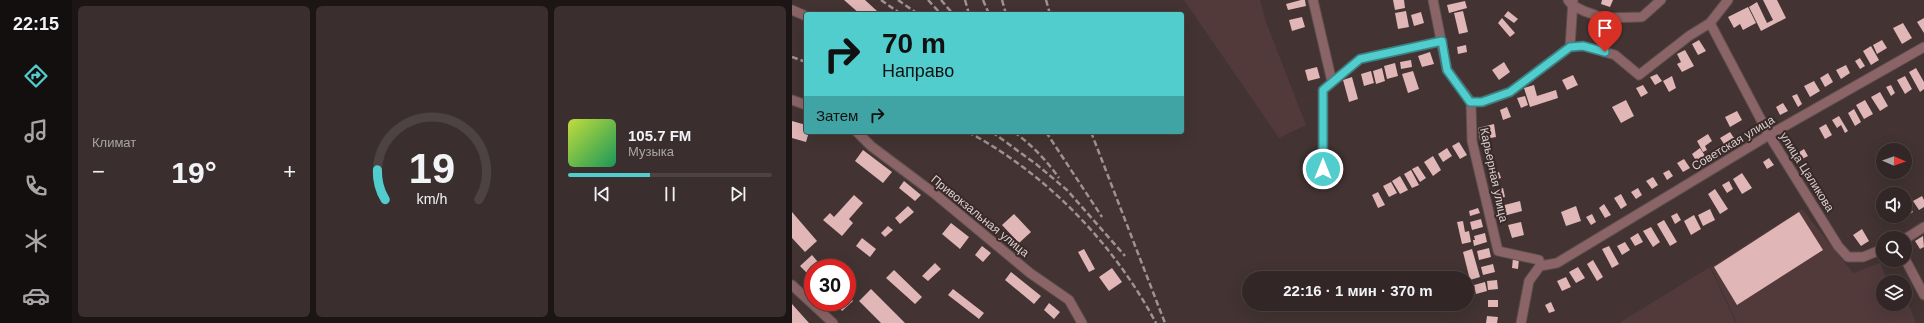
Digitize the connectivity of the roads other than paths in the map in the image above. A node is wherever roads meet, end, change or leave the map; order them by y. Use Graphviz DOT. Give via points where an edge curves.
graph roads {
  1 [pos="1313,0"];
  2 [pos="1433,0"];
  3 [pos="1661,0"];
  4 [pos="1728,0"];
  5 [pos="1571,2"];
  6 [pos="792,10"];
  7 [pos="804,15"];
  8 [pos="1710,23"];
  9 [pos="1442,41"];
  10 [pos="1570,47"];
  11 [pos="1924,47"];
  12 [pos="1332,82"];
  13 [pos="792,100"];
  14 [pos="1470,102"];
  15 [pos="804,104"];
  16 [pos="859,134"];
  17 [pos="1769,134"];
  18 [pos="1323,169"];
  19 [pos="1924,227"];
  20 [pos="1912,235"];
  21 [pos="1876,252"];
  22 [pos="1540,266"];
  23 [pos="1909,267"];
  24 [pos="792,285"];
  25 [pos="1924,295"];
  26 [pos="832,323"];
  27 [pos="1082,323"];
  28 [pos="1521,323"];
  1 -- 12 [label="street"];
  2 -- 9 [label="street"];
  3 -- 5 [label="street" via="1642,17 1603,18"];
  4 -- 8 [label="street"];
  5 -- 10 [label="street"];
  6 -- 7 [label="street"];
  8 -- 10 [label="street" via="1639,75 1616,55 1583,46"];
  8 -- 17 [label="street, улица Цаликова"];
  9 -- 12 [label="street" via="1360,59"];
  9 -- 14 [label="street" via="1447,70"];
  10 -- 14 [label="street" via="1510,92 1482,102"];
  11 -- 17 [label="street, Советская улица"];
  12 -- 18 [label="street" via="1323,90"];
  13 -- 15 [label="street"];
  14 -- 22 [label="street, Карьерная улица" via="1472,141 1498,251 1539,260"];
  16 -- 27 [label="street, Привокзальная улица" via="870,146 935,194 1030,273 1069,300"];
  17 -- 21 [label="street, улица Цаликова" via="1838,246 1848,257 1863,257"];
  17 -- 22 [label="street, Советская улица" via="1557,263"];
  19 -- 20 [label="street"];
  22 -- 28 [label="street" via="1529,281"];
  23 -- 25 [label="street"];
  24 -- 26 [label="street"];
}
